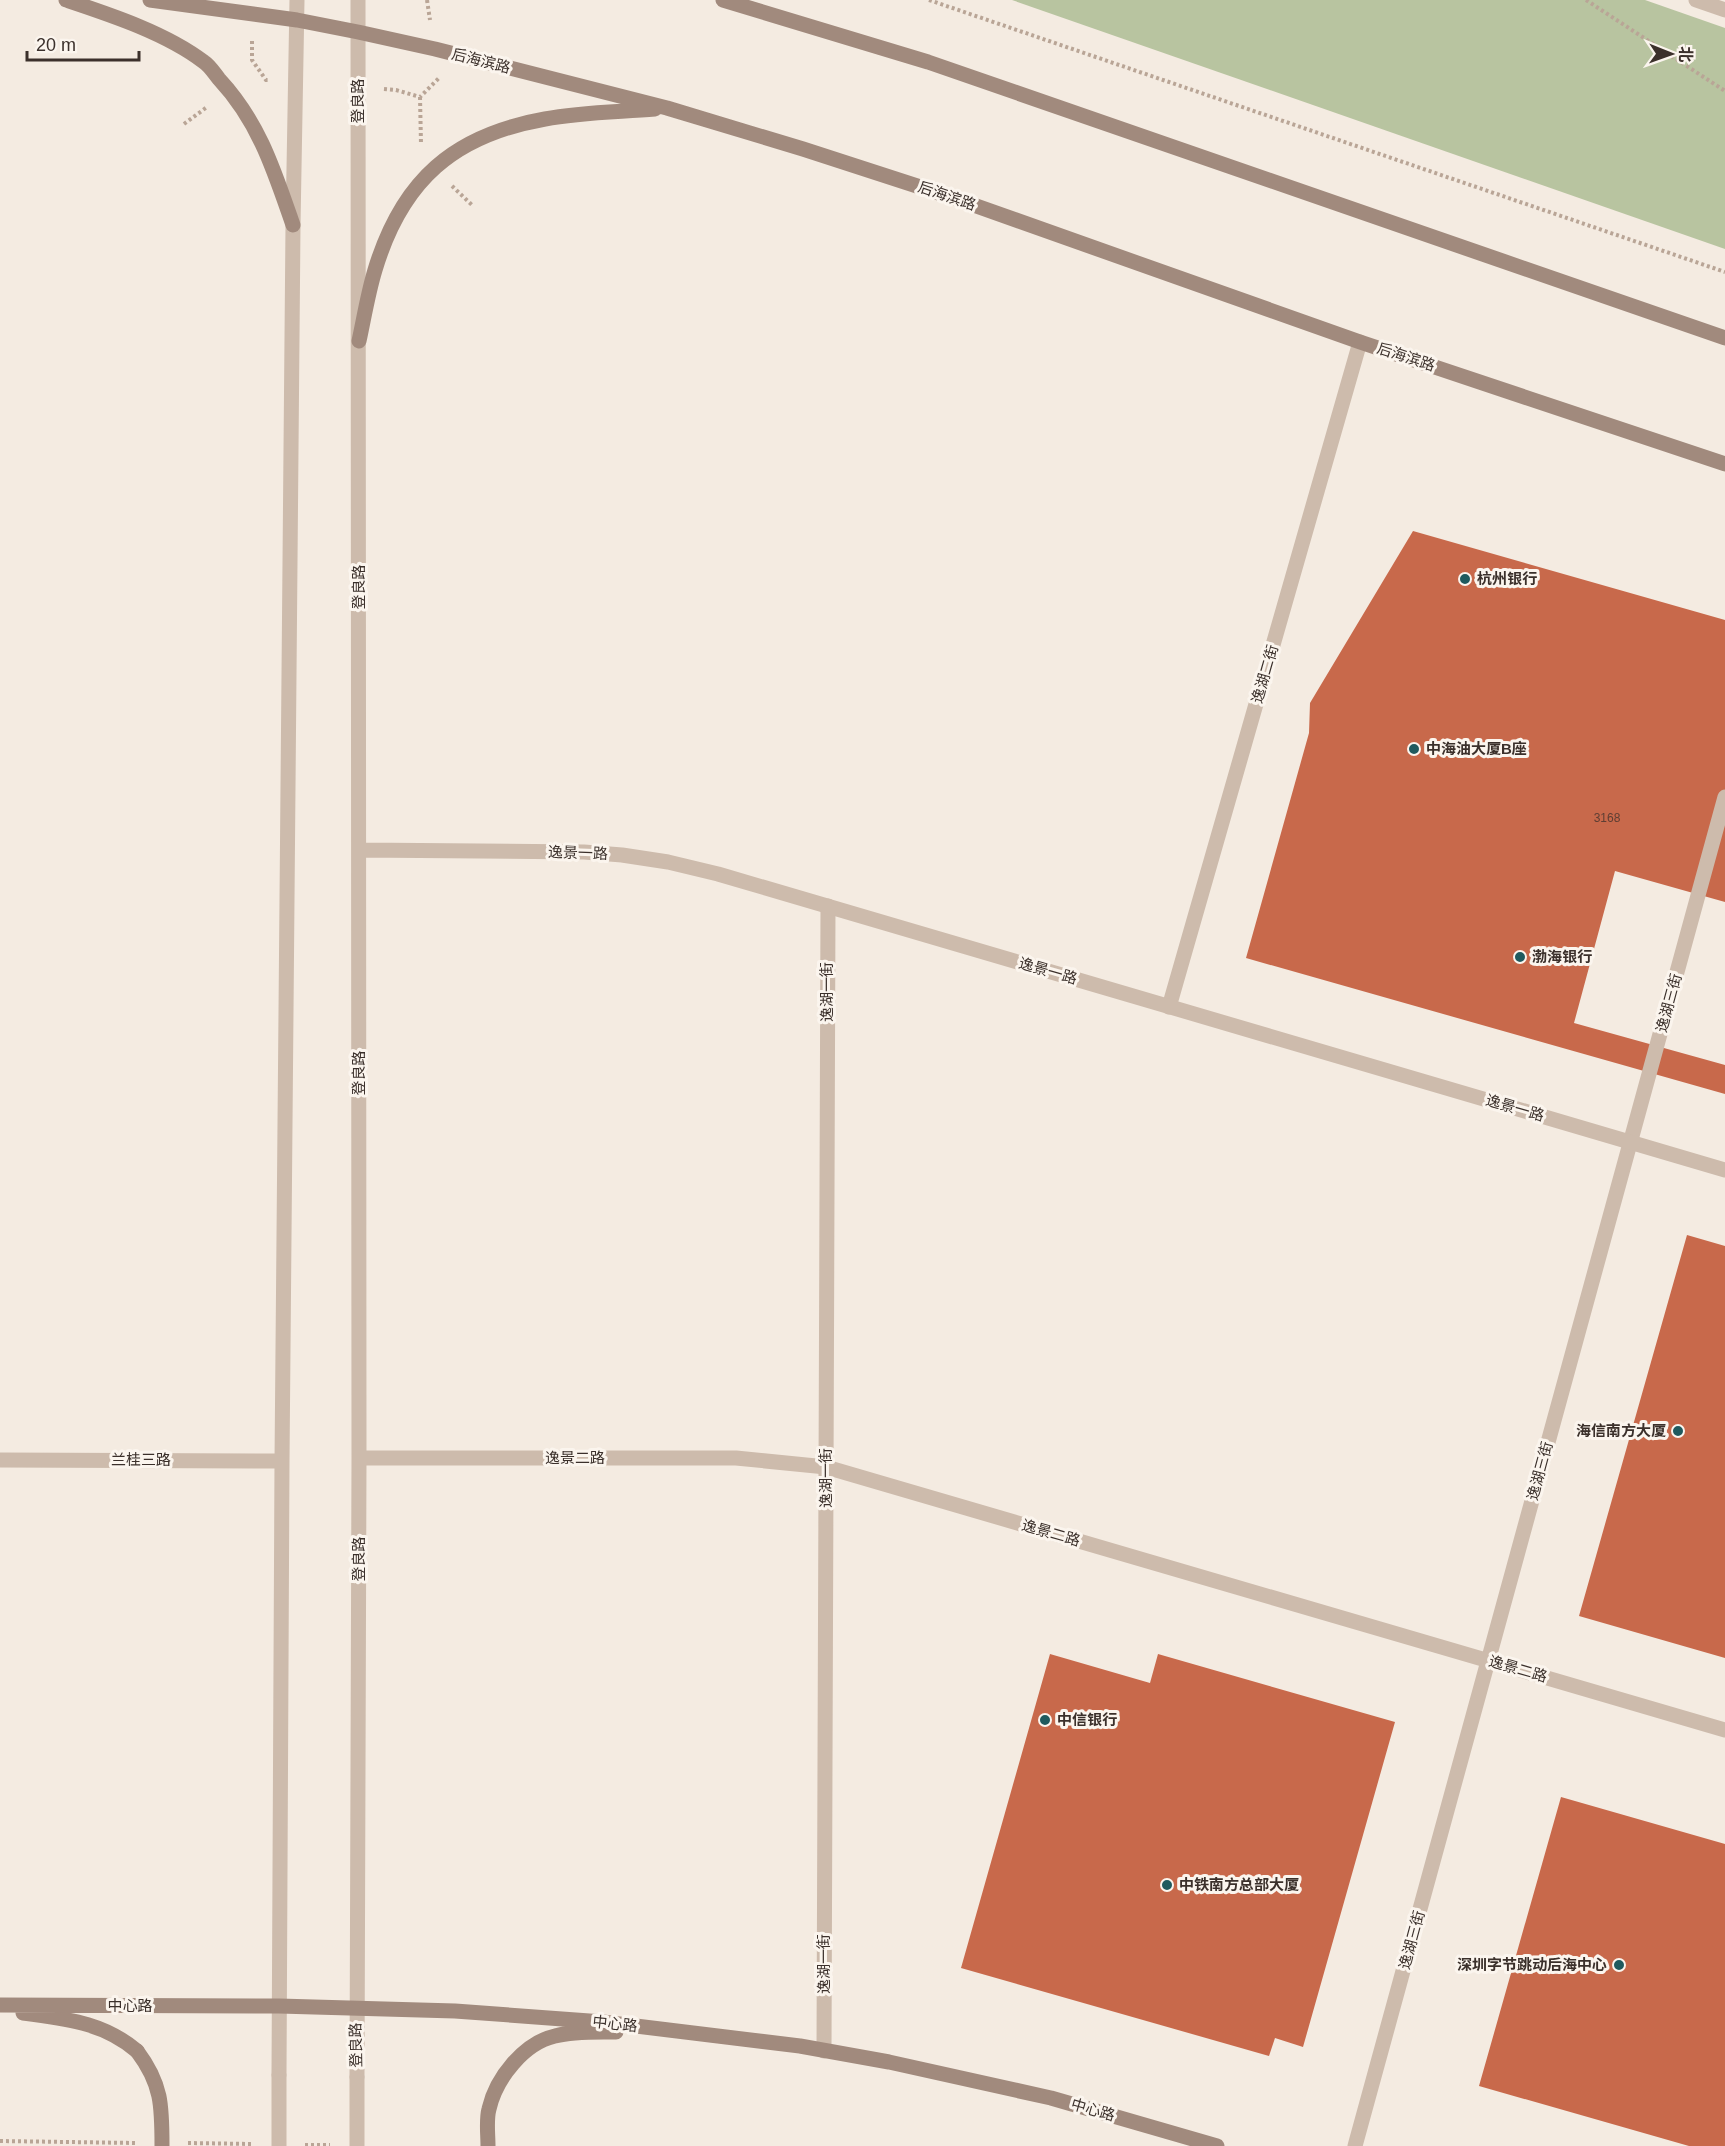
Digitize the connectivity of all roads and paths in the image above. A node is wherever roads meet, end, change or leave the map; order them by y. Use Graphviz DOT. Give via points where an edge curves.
graph roads {
  1 [pos="66,0"];
  2 [pos="150,0"];
  3 [pos="297,0"];
  4 [pos="358,0"];
  5 [pos="723,0"];
  6 [pos="929,0"];
  7 [pos="1586,0"];
  8 [pos="1696,0"];
  9 [pos="1725,10"];
  10 [pos="297,20"];
  11 [pos="358,32"];
  12 [pos="1725,91"];
  13 [pos="667,108"];
  14 [pos="293,225"];
  15 [pos="1725,272"];
  16 [pos="1725,338"];
  17 [pos="359,341"];
  18 [pos="1360,342"];
  19 [pos="1725,464"];
  20 [pos="1725,797"];
  21 [pos="359,850"];
  22 [pos="828,906"];
  23 [pos="1169,1006"];
  24 [pos="1631,1142"];
  25 [pos="1725,1170"];
  26 [pos="359,1458"];
  27 [pos="0,1460"];
  28 [pos="282,1461"];
  29 [pos="826,1467"];
  30 [pos="1488,1661"];
  31 [pos="1725,1730"];
  32 [pos="0,2005"];
  33 [pos="279,2006"];
  34 [pos="356,2008"];
  35 [pos="0,2010"];
  36 [pos="679,2031"];
  37 [pos="824,2050"];
  38 [pos="162,2146"];
  39 [pos="279,2146"];
  40 [pos="357,2146"];
  41 [pos="488,2146"];
  42 [pos="1217,2146"];
  43 [pos="1355,2146"];
  1 -- 14 [label="main road" via="161,36 204,62 251,120 269,155"];
  2 -- 10 [label="main road, 后海滨路"];
  3 -- 10 [label="street"];
  4 -- 11 [label="street, 登良路"];
  5 -- 16 [label="main road" via="928,62"];
  6 -- 15 [label="path"];
  7 -- 12 [label="path"];
  8 -- 9 [label="street"];
  10 -- 11 [label="main road, 后海滨路"];
  10 -- 14 [label="street"];
  11 -- 13 [label="main road, 后海滨路"];
  11 -- 17 [label="street, 登良路"];
  13 -- 17 [label="main road" via="546,118 468,143 433,168 411,192 391,229 375,270"];
  13 -- 18 [label="main road, 后海滨路" via="951,197"];
  14 -- 28 [label="street"];
  17 -- 21 [label="street, 登良路"];
  18 -- 19 [label="main road, 后海滨路"];
  18 -- 23 [label="street, 逸湖二街"];
  20 -- 24 [label="street, 逸湖三街"];
  21 -- 22 [label="street, 逸景一路" via="622,855 668,862"];
  21 -- 26 [label="street, 登良路"];
  22 -- 23 [label="street, 逸景一路"];
  22 -- 29 [label="street, 逸湖一街"];
  23 -- 24 [label="street, 逸景一路"];
  24 -- 25 [label="street, 逸景一路"];
  24 -- 30 [label="street, 逸湖三街"];
  26 -- 29 [label="street, 逸景二路" via="736,1458"];
  26 -- 34 [label="street, 登良路"];
  27 -- 28 [label="street, 兰桂三路"];
  28 -- 33 [label="street"];
  29 -- 30 [label="street, 逸景二路"];
  29 -- 37 [label="street, 逸湖一街"];
  30 -- 31 [label="street, 逸景二路"];
  30 -- 43 [label="street, 逸湖三街"];
  32 -- 33 [label="main road, 中心路"];
  33 -- 34 [label="main road, 中心路"];
  33 -- 39 [label="street, bridge"];
  34 -- 36 [label="main road, 中心路" via="539,2016"];
  34 -- 40 [label="street, 登良路, bridge"];
  35 -- 38 [label="main road, bridge" via="67,2019 103,2028 122,2038 150,2068 158,2086"];
  36 -- 37 [label="main road, 中心路"];
  36 -- 41 [label="main road" via="555,2036 531,2047 497,2086 489,2109"];
  37 -- 42 [label="main road, 中心路" via="1041,2096"];
}
